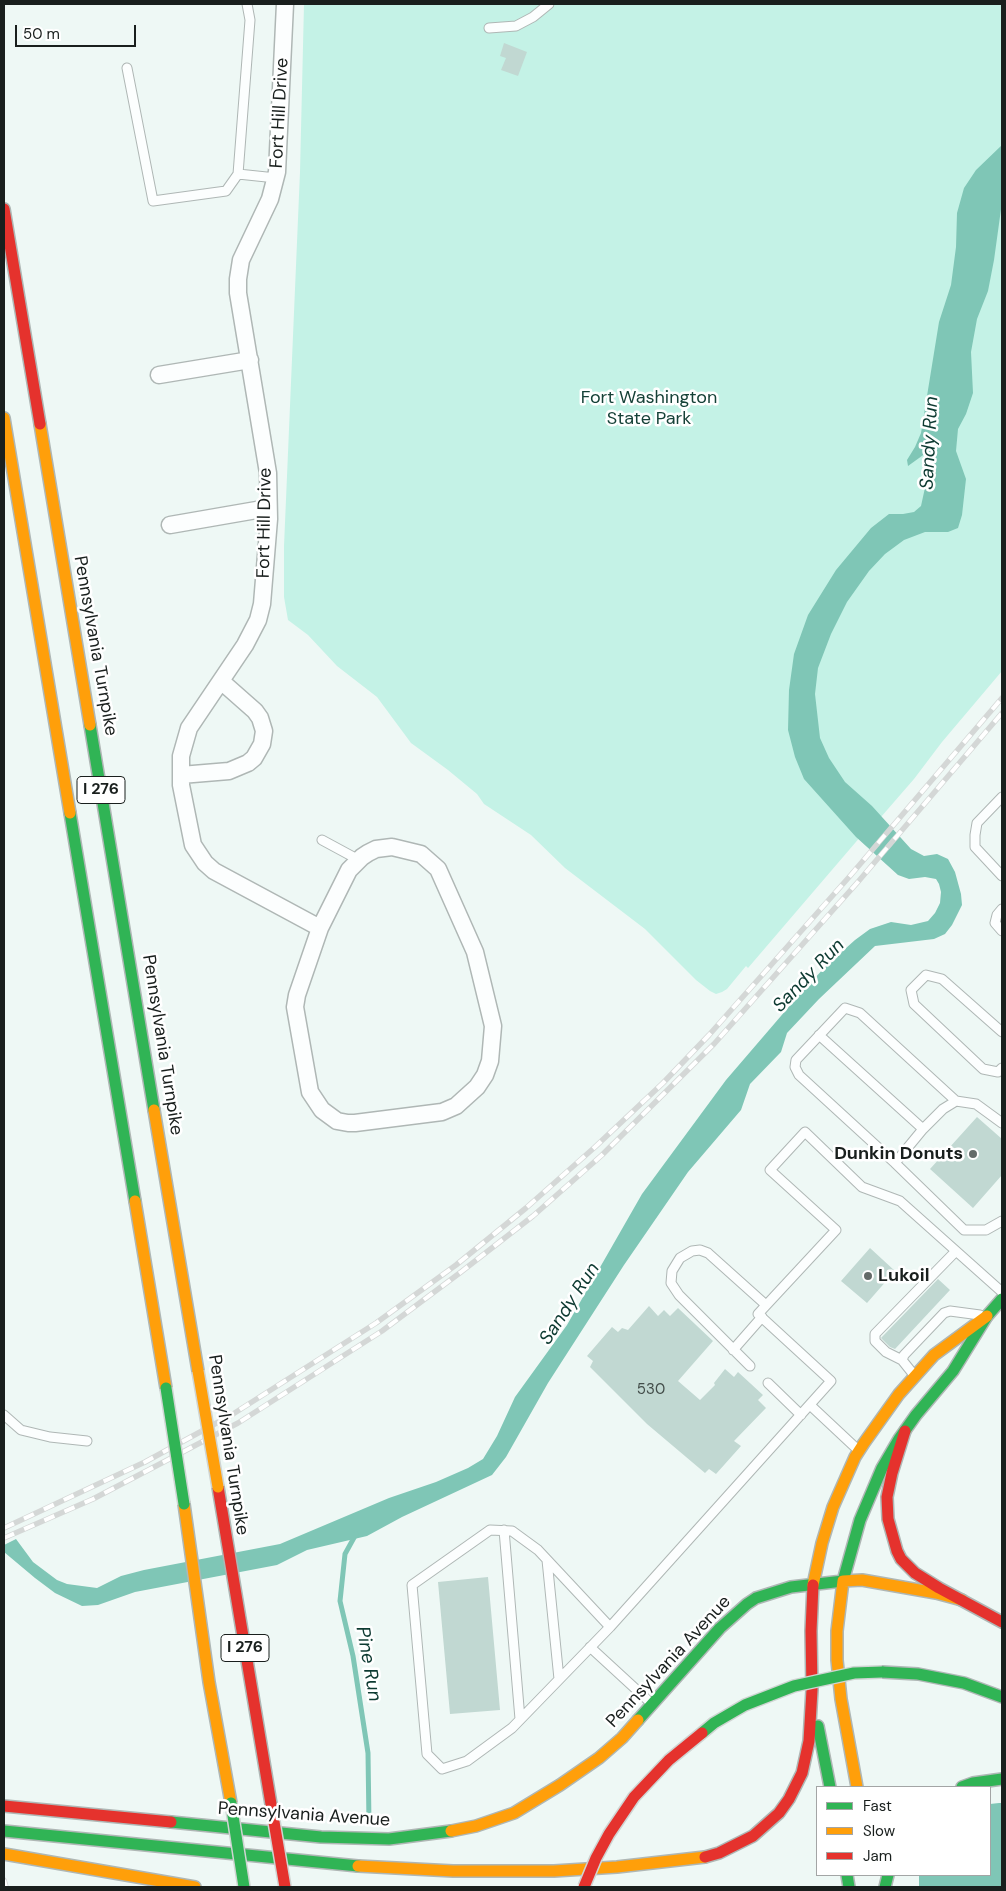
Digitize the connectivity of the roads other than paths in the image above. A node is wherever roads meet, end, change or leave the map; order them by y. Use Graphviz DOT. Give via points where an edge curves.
graph roads {
  1 [pos="247,4"];
  2 [pos="285,4"];
  3 [pos="548,4"];
  4 [pos="489,28"];
  5 [pos="127,68"];
  6 [pos="238,174"];
  7 [pos="276,178"];
  8 [pos="4,210"];
  9 [pos="250,360"];
  10 [pos="159,375"];
  11 [pos="4,418"];
  12 [pos="268,508"];
  13 [pos="170,525"];
  14 [pos="221,681"];
  15 [pos="181,775"];
  16 [pos="1002,797"];
  17 [pos="322,840"];
  18 [pos="359,860"];
  19 [pos="1002,876"];
  20 [pos="1002,909"];
  21 [pos="320,928"];
  22 [pos="1002,931"];
  23 [pos="1002,1032"];
  24 [pos="819,1035"];
  25 [pos="1002,1068"];
  26 [pos="956,1101"];
  27 [pos="1002,1122"];
  28 [pos="923,1128"];
  29 [pos="895,1163"];
  30 [pos="1002,1221"];
  31 [pos="956,1251"];
  32 [pos="1002,1292"];
  33 [pos="1002,1300"];
  34 [pos="766,1305"];
  35 [pos="987,1316"];
  36 [pos="762,1318"];
  37 [pos="733,1350"];
  38 [pos="902,1360"];
  39 [pos="750,1366"];
  40 [pos="914,1376"];
  41 [pos="768,1383"];
  42 [pos="810,1405"];
  43 [pos="4,1415"];
  44 [pos="801,1415"];
  45 [pos="905,1431"];
  46 [pos="87,1441"];
  47 [pos="859,1450"];
  48 [pos="504,1530"];
  49 [pos="547,1560"];
  50 [pos="843,1581"];
  51 [pos="813,1585"];
  52 [pos="962,1600"];
  53 [pos="1002,1622"];
  54 [pos="610,1627"];
  55 [pos="590,1647"];
  56 [pos="559,1679"];
  57 [pos="812,1690"];
  58 [pos="1002,1697"];
  59 [pos="653,1704"];
  60 [pos="520,1719"];
  61 [pos="1002,1779"];
  62 [pos="830,1786"];
  63 [pos="857,1786"];
  64 [pos="965,1786"];
  65 [pos="4,1806"];
  66 [pos="4,1831"];
  67 [pos="4,1854"];
  68 [pos="195,1887"];
  69 [pos="244,1887"];
  70 [pos="284,1887"];
  71 [pos="584,1887"];
  1 -- 6 [label="lane" via="250,20"];
  2 -- 7 [label="street, Fort Hill Drive"];
  3 -- 4 [label="lane" via="516,26"];
  5 -- 6 [label="lane" via="153,201 226,191"];
  6 -- 7 [label="lane"];
  7 -- 9 [label="street, Fort Hill Drive" via="239,271 238,293"];
  8 -- 70 [label="main road, Pennsylvania Turnpike / I 276, bridge"];
  9 -- 10 [label="street"];
  9 -- 12 [label="street, Fort Hill Drive" via="268,473"];
  11 -- 69 [label="main road, I 276, bridge" via="166,1388 209,1682"];
  12 -- 13 [label="street"];
  12 -- 14 [label="street, Fort Hill Drive" via="262,604 258,620 246,645"];
  14 -- 15 [label="street, Fort Hill Drive" via="189,728 181,756"];
  14 -- 15 [label="street" via="260,718 264,731 259,752 248,763 229,771"];
  15 -- 21 [label="street, Fort Hill Drive" via="193,844 205,863 214,871"];
  16 -- 19 [label="lane" via="977,823 975,847"];
  17 -- 18 [label="lane"];
  18 -- 21 [label="street" via="349,870"];
  18 -- 21 [label="street" via="376,849 392,847 416,852 431,862 438,869 474,952 493,1026 492,1049 485,1075 456,1106 442,1112 355,1123 338,1120 322,1110 310,1092 295,1007 300,982"];
  20 -- 22 [label="lane" via="994,923"];
  23 -- 25 [label="lane" via="942,979 926,975 911,990 914,1004 983,1069 998,1072"];
  24 -- 26 [label="lane" via="845,1008 860,1013"];
  24 -- 28 [label="lane"];
  24 -- 29 [label="lane" via="796,1060 795,1067"];
  26 -- 27 [label="lane" via="976,1104"];
  26 -- 28 [label="lane"];
  28 -- 29 [label="lane"];
  29 -- 30 [label="lane" via="964,1230 986,1230"];
  31 -- 32 [label="lane"];
  31 -- 34 [label="lane" via="900,1201 862,1187 805,1132 770,1170 836,1230"];
  31 -- 38 [label="lane" via="875,1334 875,1341 886,1352"];
  33 -- 35 [label="main road"];
  34 -- 36 [label="lane" via="758,1314"];
  34 -- 37 [label="lane" via="708,1253 692,1251 680,1258 672,1271 671,1283"];
  35 -- 38 [label="lane" via="944,1313 904,1354"];
  35 -- 40 [label="main road" via="934,1355"];
  35 -- 45 [label="main road" via="953,1372"];
  36 -- 37 [label="lane"];
  36 -- 42 [label="lane" via="831,1381"];
  37 -- 39 [label="lane"];
  38 -- 40 [label="lane"];
  40 -- 47 [label="main road"];
  41 -- 44 [label="lane"];
  42 -- 44 [label="lane"];
  42 -- 47 [label="lane"];
  43 -- 46 [label="lane" via="21,1430"];
  44 -- 54 [label="lane"];
  45 -- 50 [label="main road" via="872,1490"];
  45 -- 52 [label="main road" via="887,1497 893,1540 902,1559 915,1573"];
  47 -- 51 [label="main road" via="833,1507"];
  48 -- 49 [label="lane" via="512,1531"];
  48 -- 60 [label="lane"];
  48 -- 60 [label="lane" via="490,1530 412,1585 427,1754 442,1769 467,1762"];
  49 -- 54 [label="lane"];
  49 -- 56 [label="lane"];
  50 -- 51 [label="main road, Pennsylvania Avenue"];
  50 -- 52 [label="main road, Pennsylvania Avenue" via="862,1580"];
  50 -- 63 [label="main road" via="837,1660"];
  51 -- 57 [label="main road"];
  51 -- 59 [label="main road, Pennsylvania Avenue" via="773,1592 747,1604 720,1628"];
  52 -- 53 [label="main road"];
  54 -- 55 [label="lane"];
  55 -- 56 [label="lane"];
  55 -- 59 [label="lane"];
  56 -- 60 [label="lane"];
  57 -- 62 [label="main road"];
  57 -- 66 [label="main road" via="806,1759 799,1782 784,1808 742,1842 720,1854 696,1859 554,1871 444,1871 370,1867"];
  58 -- 71 [label="main road, bridge" via="964,1683 918,1674 882,1672 854,1673 794,1686 745,1705 714,1723 679,1751 634,1797 609,1834"];
  59 -- 65 [label="main road, Pennsylvania Avenue" via="599,1758 514,1813 476,1826 434,1834 389,1839 321,1837"];
  61 -- 64 [label="main road"];
  67 -- 68 [label="main road"];
}
